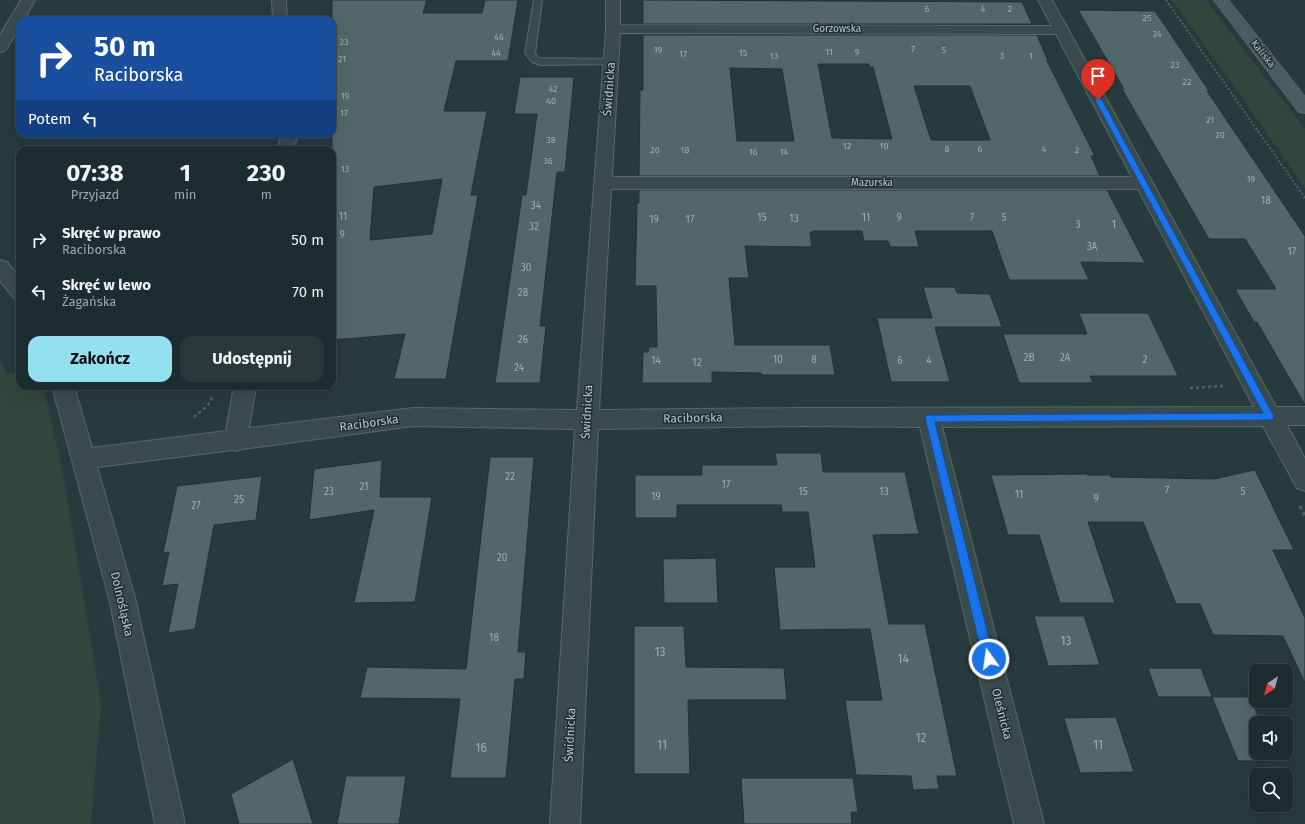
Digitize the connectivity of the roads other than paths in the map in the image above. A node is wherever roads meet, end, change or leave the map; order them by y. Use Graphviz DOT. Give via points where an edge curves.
graph roads {
  1 [pos="28,0"];
  2 [pos="279,0"];
  3 [pos="538,0"];
  4 [pos="613,0"];
  5 [pos="1045,0"];
  6 [pos="1221,0"];
  7 [pos="19,16"];
  8 [pos="280,16"];
  9 [pos="16,21"];
  10 [pos="613,29"];
  11 [pos="1061,30"];
  12 [pos="0,48"];
  13 [pos="611,62"];
  14 [pos="1305,108"];
  15 [pos="602,183"];
  16 [pos="1143,183"];
  17 [pos="0,267"];
  18 [pos="16,287"];
  19 [pos="64,390"];
  20 [pos="244,390"];
  21 [pos="1270,416"];
  22 [pos="1305,416"];
  23 [pos="929,418"];
  24 [pos="586,420"];
  25 [pos="236,441"];
  26 [pos="84,459"];
  27 [pos="1305,482"];
  28 [pos="170,824"];
  29 [pos="565,824"];
  30 [pos="1029,824"];
  1 -- 7 [label="street"];
  2 -- 8 [label="street"];
  3 -- 13 [label="lane" via="530,53 535,60"];
  4 -- 10 [label="street, Świdnicka"];
  5 -- 11 [label="street"];
  6 -- 14 [label="street, Kaliska"];
  9 -- 12 [label="street"];
  10 -- 11 [label="street, Gorzowska"];
  10 -- 13 [label="street, Świdnicka"];
  11 -- 16 [label="street"];
  13 -- 15 [label="street, Świdnicka"];
  15 -- 16 [label="street, Mazurska"];
  15 -- 24 [label="street, Świdnicka"];
  16 -- 21 [label="street"];
  17 -- 18 [label="street"];
  19 -- 26 [label="street, Dolnośląska"];
  20 -- 25 [label="street"];
  21 -- 22 [label="street, Raciborska"];
  21 -- 23 [label="street, Raciborska"];
  21 -- 27 [label="street"];
  23 -- 24 [label="street, Raciborska"];
  23 -- 30 [label="street, Oleśnicka"];
  24 -- 25 [label="street, Raciborska" via="413,417"];
  24 -- 29 [label="street, Świdnicka"];
  25 -- 26 [label="street, Raciborska"];
  26 -- 28 [label="street, Dolnośląska" via="122,598"];
}
